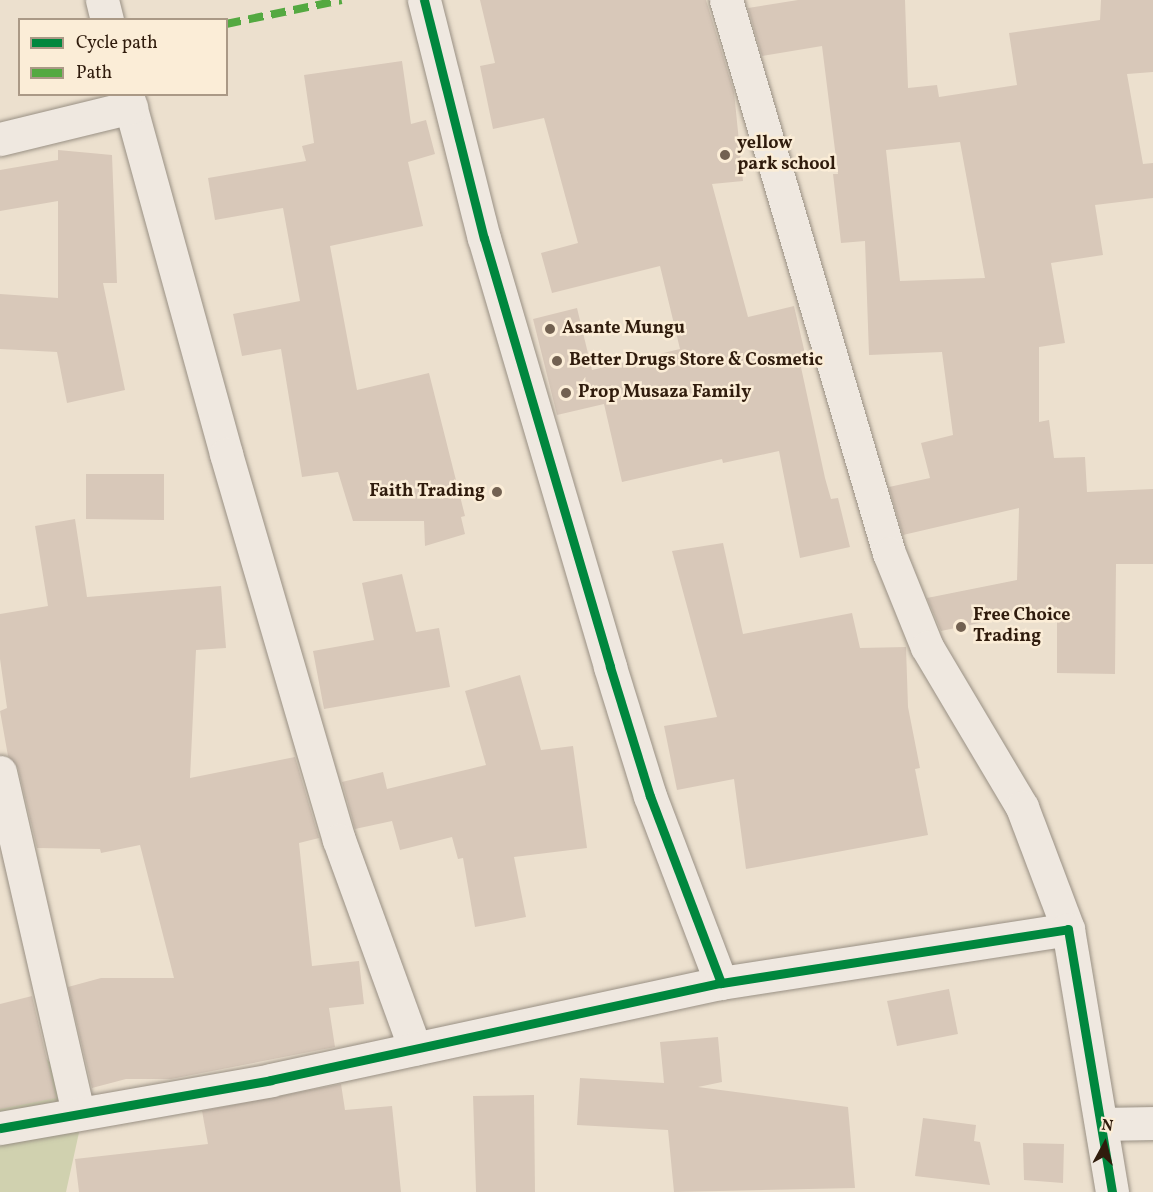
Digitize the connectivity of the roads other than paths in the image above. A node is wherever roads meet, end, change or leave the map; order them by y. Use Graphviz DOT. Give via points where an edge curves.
graph roads {
  1 [pos="102,0"];
  2 [pos="424,0"];
  3 [pos="726,0"];
  4 [pos="106,18"];
  5 [pos="129,101"];
  6 [pos="0,139"];
  7 [pos="0,772"];
  8 [pos="1068,929"];
  9 [pos="721,983"];
  10 [pos="415,1049"];
  11 [pos="78,1112"];
  12 [pos="1153,1123"];
  13 [pos="1102,1124"];
  14 [pos="0,1128"];
  15 [pos="1112,1192"];
  1 -- 4 [label="street"];
  2 -- 9 [label="street" via="484,238 610,667 650,796"];
  3 -- 8 [label="street" via="889,553 927,647 1022,807"];
  5 -- 6 [label="street"];
  5 -- 10 [label="street" via="339,840"];
  7 -- 11 [label="street"];
  8 -- 9 [label="street"];
  8 -- 13 [label="street"];
  9 -- 10 [label="street"];
  10 -- 11 [label="street" via="271,1080"];
  11 -- 14 [label="street"];
  12 -- 13 [label="street"];
  13 -- 15 [label="street"];
}
